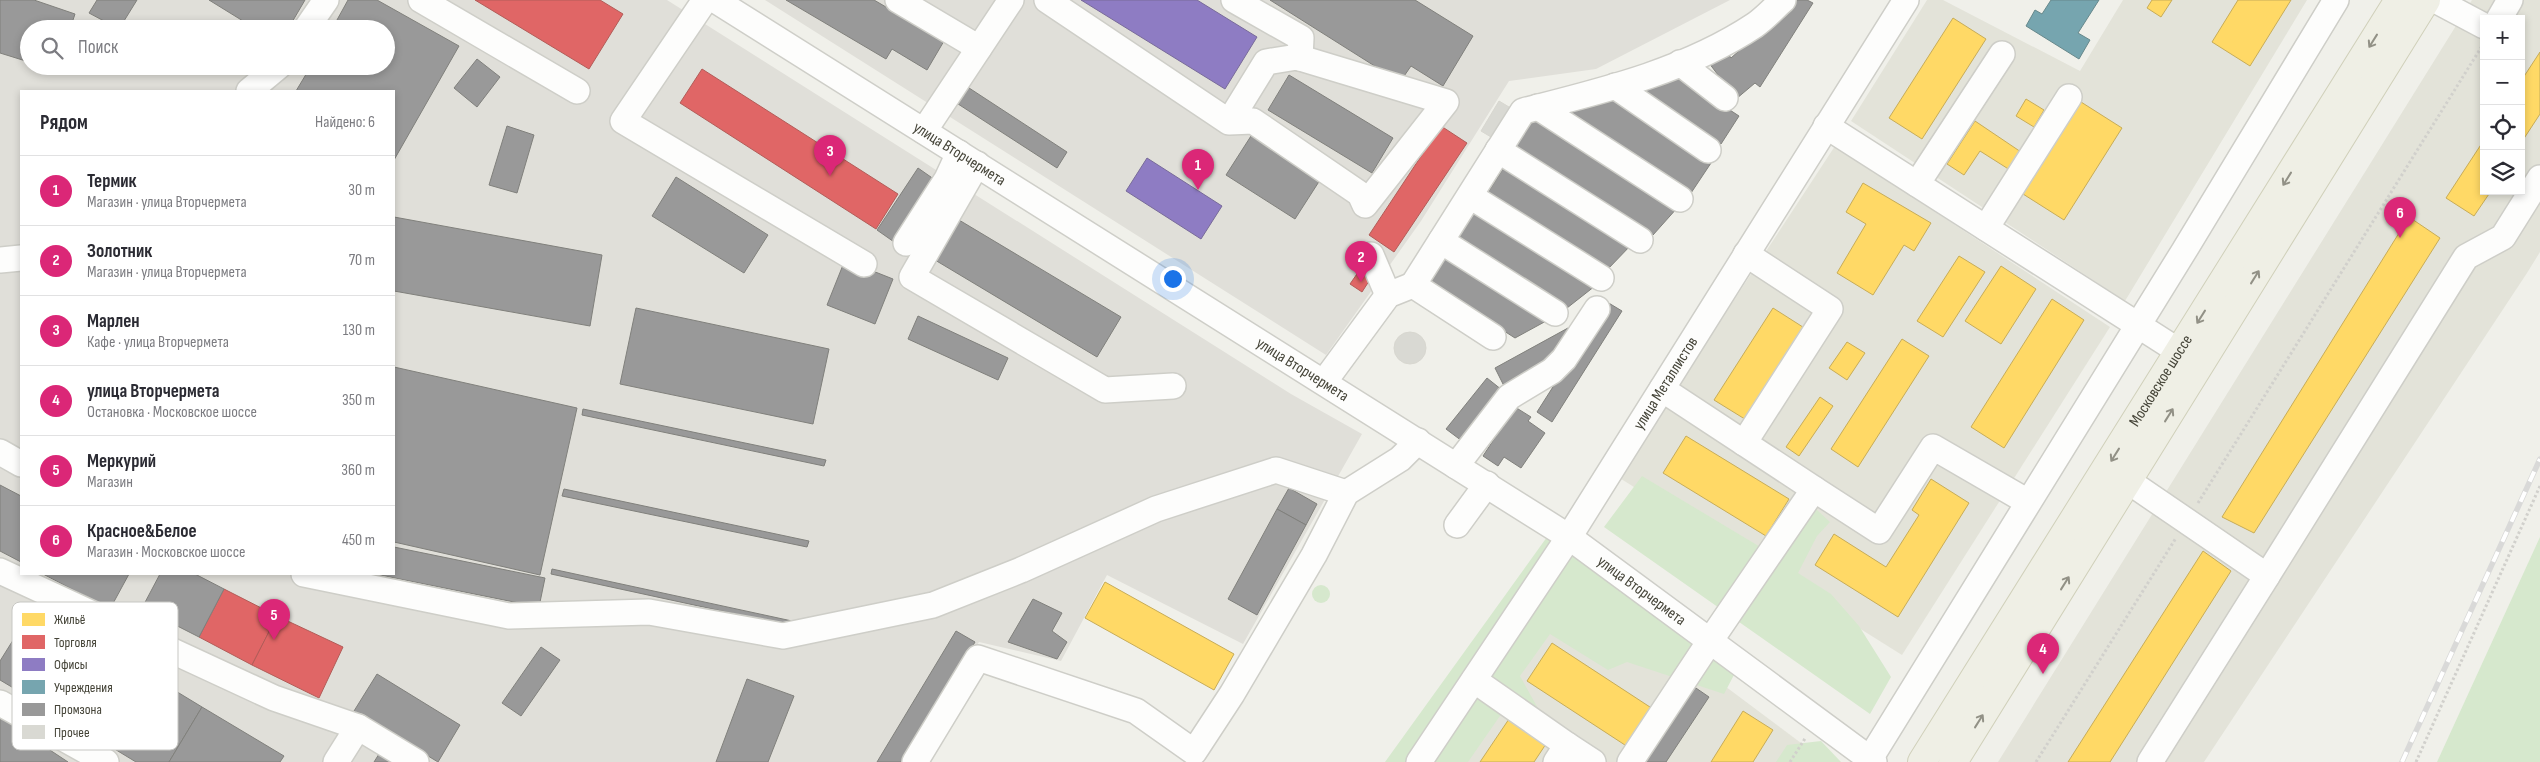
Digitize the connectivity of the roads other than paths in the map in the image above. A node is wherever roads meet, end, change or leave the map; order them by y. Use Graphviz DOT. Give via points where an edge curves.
graph roads {
  1 [pos="326,0"];
  2 [pos="421,0"];
  3 [pos="705,0"];
  4 [pos="715,0"];
  5 [pos="898,0"];
  6 [pos="1011,0"];
  7 [pos="1047,0"];
  8 [pos="1234,0"];
  9 [pos="1783,0"];
  10 [pos="1906,0"];
  11 [pos="2336,0"];
  12 [pos="2399,0"];
  13 [pos="2426,0"];
  14 [pos="2435,0"];
  15 [pos="2510,0"];
  16 [pos="2501,15"];
  17 [pos="312,20"];
  18 [pos="2480,24"];
  19 [pos="979,48"];
  20 [pos="2002,54"];
  21 [pos="1300,58"];
  22 [pos="1680,63"];
  23 [pos="268,75"];
  24 [pos="1615,86"];
  25 [pos="250,90"];
  26 [pos="577,91"];
  27 [pos="2069,97"];
  28 [pos="1725,98"];
  29 [pos="1538,107"];
  30 [pos="1229,122"];
  31 [pos="1826,126"];
  32 [pos="924,131"];
  33 [pos="1498,150"];
  34 [pos="1708,150"];
  35 [pos="968,159"];
  36 [pos="2540,178"];
  37 [pos="1917,184"];
  38 [pos="1470,196"];
  39 [pos="1680,199"];
  40 [pos="1986,228"];
  41 [pos="1640,240"];
  42 [pos="1441,241"];
  43 [pos="906,243"];
  44 [pos="1746,254"];
  45 [pos="1371,255"];
  46 [pos="20,258"];
  47 [pos="0,260"];
  48 [pos="864,264"];
  49 [pos="1601,278"];
  50 [pos="1413,286"];
  51 [pos="1388,295"];
  52 [pos="1596,309"];
  53 [pos="1555,313"];
  54 [pos="2138,325"];
  55 [pos="1493,338"];
  56 [pos="2180,352"];
  57 [pos="1324,382"];
  58 [pos="1173,386"];
  59 [pos="1662,389"];
  60 [pos="1418,441"];
  61 [pos="1744,443"];
  62 [pos="0,452"];
  63 [pos="20,463"];
  64 [pos="1456,466"];
  65 [pos="2128,481"];
  66 [pos="1486,484"];
  67 [pos="1814,490"];
  68 [pos="1346,493"];
  69 [pos="2028,502"];
  70 [pos="1457,525"];
  71 [pos="1569,536"];
  72 [pos="0,571"];
  73 [pos="309,575"];
  74 [pos="2267,576"];
  75 [pos="67,602"];
  76 [pos="1710,640"];
  77 [pos="178,654"];
  78 [pos="1474,680"];
  79 [pos="0,703"];
  80 [pos="12,710"];
  81 [pos="358,728"];
  82 [pos="84,750"];
  83 [pos="1561,753"];
  84 [pos="1871,761"];
  85 [pos="106,762"];
  86 [pos="336,762"];
  87 [pos="416,762"];
  88 [pos="915,762"];
  89 [pos="1419,762"];
  90 [pos="1594,762"];
  91 [pos="1630,762"];
  92 [pos="1922,762"];
  93 [pos="1954,762"];
  94 [pos="2150,762"];
  1 -- 17 [label="street"];
  2 -- 26 [label="street"];
  3 -- 48 [label="street" via="623,120"];
  4 -- 32 [label="street, улица Вторчермета"];
  5 -- 19 [label="street"];
  6 -- 19 [label="street"];
  7 -- 30 [label="street"];
  8 -- 21 [label="street" via="1301,38"];
  9 -- 22 [label="street" via="1755,25"];
  10 -- 31 [label="street, улица Металлистов"];
  11 -- 54 [label="street"];
  12 -- 56 [label="main road, Московское шоссе, one-way"];
  65 -- 13 [label="main road, Московское шоссе, one-way"];
  14 -- 18 [label="street"];
  15 -- 16 [label="street"];
  19 -- 32 [label="street"];
  20 -- 37 [label="street"];
  21 -- 30 [label="street" via="1266,62"];
  21 -- 30 [label="street" via="1446,102 1365,205 1360,194 1252,121"];
  22 -- 24 [label="street"];
  22 -- 28 [label="street"];
  23 -- 25 [label="street"];
  24 -- 29 [label="street"];
  24 -- 34 [label="street"];
  27 -- 40 [label="street"];
  29 -- 33 [label="street" via="1524,111"];
  29 -- 39 [label="street"];
  31 -- 37 [label="street"];
  31 -- 44 [label="street, улица Металлистов"];
  32 -- 35 [label="street, улица Вторчермета"];
  33 -- 38 [label="street"];
  33 -- 41 [label="street"];
  35 -- 43 [label="street" via="946,179"];
  35 -- 57 [label="street, улица Вторчермета"];
  35 -- 58 [label="street" via="912,277 1105,390"];
  36 -- 74 [label="street" via="2503,237 2466,257"];
  37 -- 40 [label="street"];
  38 -- 42 [label="street"];
  38 -- 49 [label="street"];
  40 -- 54 [label="street"];
  42 -- 50 [label="street"];
  42 -- 53 [label="street"];
  44 -- 59 [label="street, улица Металлистов"];
  44 -- 61 [label="street" via="1830,309"];
  45 -- 51 [label="street"];
  46 -- 47 [label="street"];
  50 -- 51 [label="street"];
  50 -- 55 [label="street"];
  51 -- 57 [label="street"];
  52 -- 64 [label="street" via="1564,359 1509,397"];
  54 -- 56 [label="street"];
  54 -- 69 [label="street"];
  56 -- 92 [label="main road, Московское шоссе, one-way"];
  57 -- 60 [label="street, улица Вторчермета"];
  59 -- 61 [label="street"];
  59 -- 71 [label="street, улица Металлистов"];
  60 -- 64 [label="street, улица Вторчермета"];
  60 -- 68 [label="street" via="1400,459"];
  61 -- 67 [label="street"];
  62 -- 63 [label="street"];
  64 -- 66 [label="street, улица Вторчермета"];
  65 -- 74 [label="street"];
  93 -- 65 [label="main road, Московское шоссе, one-way"];
  66 -- 70 [label="street"];
  66 -- 71 [label="street, улица Вторчермета"];
  67 -- 69 [label="street" via="1879,531 1933,447"];
  67 -- 76 [label="street"];
  68 -- 73 [label="street" via="1276,470 1156,509 1021,570 933,605 783,636 650,612 509,616"];
  68 -- 88 [label="street" via="1310,563 1194,752 1136,712 978,658"];
  69 -- 84 [label="street"];
  71 -- 76 [label="street, улица Вторчермета"];
  71 -- 78 [label="street, улица Металлистов"];
  72 -- 75 [label="street"];
  74 -- 94 [label="street"];
  76 -- 84 [label="street, улица Вторчермета"];
  76 -- 91 [label="street"];
  77 -- 81 [label="street" via="274,698"];
  78 -- 83 [label="street"];
  78 -- 89 [label="street, улица Металлистов"];
  79 -- 80 [label="street"];
  81 -- 86 [label="street"];
  81 -- 87 [label="street"];
  82 -- 85 [label="street"];
  83 -- 90 [label="street"];
}
